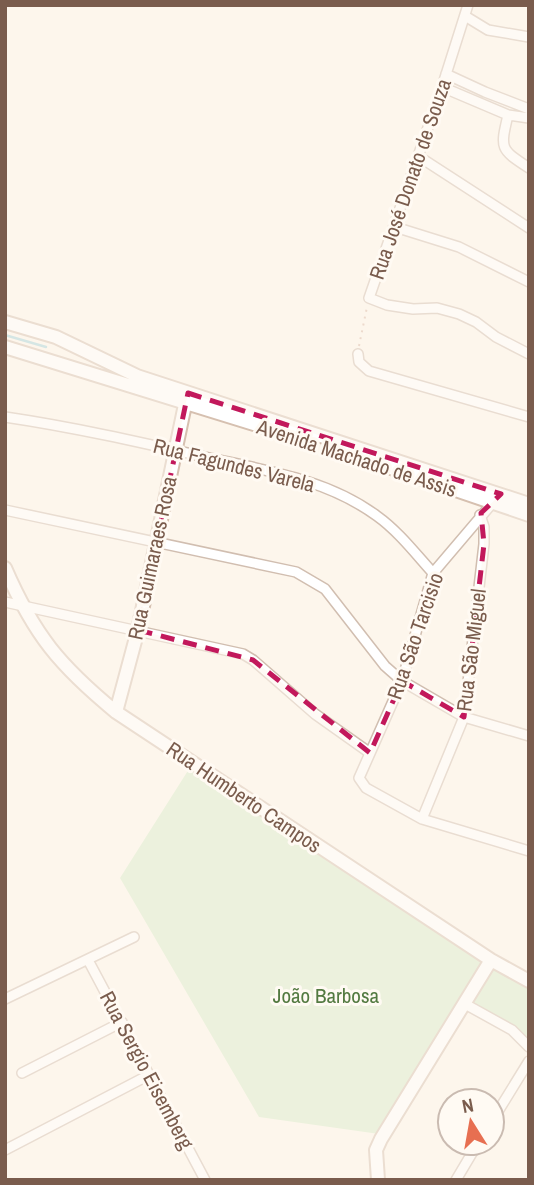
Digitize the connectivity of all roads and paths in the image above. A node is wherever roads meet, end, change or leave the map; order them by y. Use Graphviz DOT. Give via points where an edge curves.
graph roads {
  1 [pos="468,5"];
  2 [pos="465,16"];
  3 [pos="529,37"];
  4 [pos="446,74"];
  5 [pos="442,87"];
  6 [pos="529,109"];
  7 [pos="508,115"];
  8 [pos="529,118"];
  9 [pos="418,156"];
  10 [pos="529,168"];
  11 [pos="395,227"];
  12 [pos="529,228"];
  13 [pos="529,282"];
  14 [pos="369,298"];
  15 [pos="5,322"];
  16 [pos="5,347"];
  17 [pos="358,354"];
  18 [pos="529,354"];
  19 [pos="187,398"];
  20 [pos="529,417"];
  21 [pos="5,418"];
  22 [pos="175,450"];
  23 [pos="497,498"];
  24 [pos="529,504"];
  25 [pos="5,510"];
  26 [pos="481,515"];
  27 [pos="529,515"];
  28 [pos="155,541"];
  29 [pos="5,568"];
  30 [pos="433,573"];
  31 [pos="10,605"];
  32 [pos="138,630"];
  33 [pos="401,681"];
  34 [pos="116,712"];
  35 [pos="464,717"];
  36 [pos="529,736"];
  37 [pos="370,753"];
  38 [pos="422,819"];
  39 [pos="529,851"];
  40 [pos="134,937"];
  41 [pos="88,960"];
  42 [pos="492,960"];
  43 [pos="529,981"];
  44 [pos="5,999"];
  45 [pos="465,1004"];
  46 [pos="122,1022"];
  47 [pos="529,1047"];
  48 [pos="529,1061"];
  49 [pos="22,1073"];
  50 [pos="149,1075"];
  51 [pos="506,1098"];
  52 [pos="5,1150"];
  53 [pos="470,1157"];
  54 [pos="205,1180"];
  55 [pos="378,1180"];
  56 [pos="456,1180"];
  1 -- 2 [label="street, Rua José Donato de Souza"];
  2 -- 3 [label="street" via="488,30"];
  2 -- 4 [label="street, Rua José Donato de Souza"];
  4 -- 5 [label="street, Rua José Donato de Souza"];
  4 -- 6 [label="street"];
  5 -- 7 [label="street"];
  5 -- 9 [label="street, Rua José Donato de Souza"];
  7 -- 8 [label="street"];
  7 -- 10 [label="street" via="503,147"];
  9 -- 11 [label="street, Rua José Donato de Souza"];
  9 -- 12 [label="street"];
  11 -- 13 [label="street" via="459,247"];
  11 -- 14 [label="street, Rua José Donato de Souza"];
  14 -- 17 [label="path, Rua José Donato de Souza"];
  14 -- 18 [label="street" via="387,305 460,314"];
  15 -- 19 [label="street, Avenida Machado de Assis" via="56,337"];
  16 -- 19 [label="street, Avenida Machado de Assis"];
  17 -- 20 [label="street" via="359,362 369,370"];
  19 -- 22 [label="street, Rua Guimaraes Rosa"];
  19 -- 23 [label="street, Avenida Machado de Assis"];
  21 -- 22 [label="street, Rua Fagundes Varela"];
  22 -- 28 [label="street, Rua Guimaraes Rosa"];
  22 -- 30 [label="street, Rua Fagundes Varela" via="329,490 376,515"];
  23 -- 24 [label="street, Avenida Machado de Assis"];
  23 -- 26 [label="street, Rua São Tarcisio"];
  23 -- 27 [label="street, Avenida Machado de Assis"];
  25 -- 28 [label="street"];
  26 -- 30 [label="street, Rua São Tarcisio"];
  26 -- 35 [label="street, Rua São Miguel" via="484,544"];
  28 -- 32 [label="street, Rua Guimaraes Rosa"];
  28 -- 33 [label="street" via="283,568 310,579 325,589"];
  29 -- 31 [label="street, Rua Humberto Campos"];
  30 -- 33 [label="street, Rua São Tarcisio"];
  31 -- 32 [label="street"];
  31 -- 34 [label="street, Rua Humberto Campos" via="80,683"];
  32 -- 34 [label="street, Rua Guimaraes Rosa"];
  32 -- 37 [label="street" via="222,648 253,660 315,714"];
  33 -- 35 [label="street"];
  33 -- 37 [label="street, Rua São Tarcisio"];
  34 -- 42 [label="street, Rua Humberto Campos"];
  35 -- 36 [label="street"];
  35 -- 38 [label="street, Rua São Miguel"];
  37 -- 38 [label="street, Rua São Tarcisio" via="360,781"];
  38 -- 39 [label="street"];
  40 -- 41 [label="street"];
  41 -- 44 [label="street"];
  41 -- 46 [label="street, Rua Sergio Eisemberg"];
  42 -- 43 [label="street, Rua Humberto Campos"];
  42 -- 45 [label="street"];
  45 -- 47 [label="street" via="512,1030"];
  45 -- 55 [label="street" via="381,1139 376,1150"];
  46 -- 49 [label="street"];
  46 -- 50 [label="street, Rua Sergio Eisemberg"];
  48 -- 51 [label="street"];
  50 -- 52 [label="street"];
  50 -- 54 [label="street, Rua Sergio Eisemberg"];
  53 -- 56 [label="street"];
}
